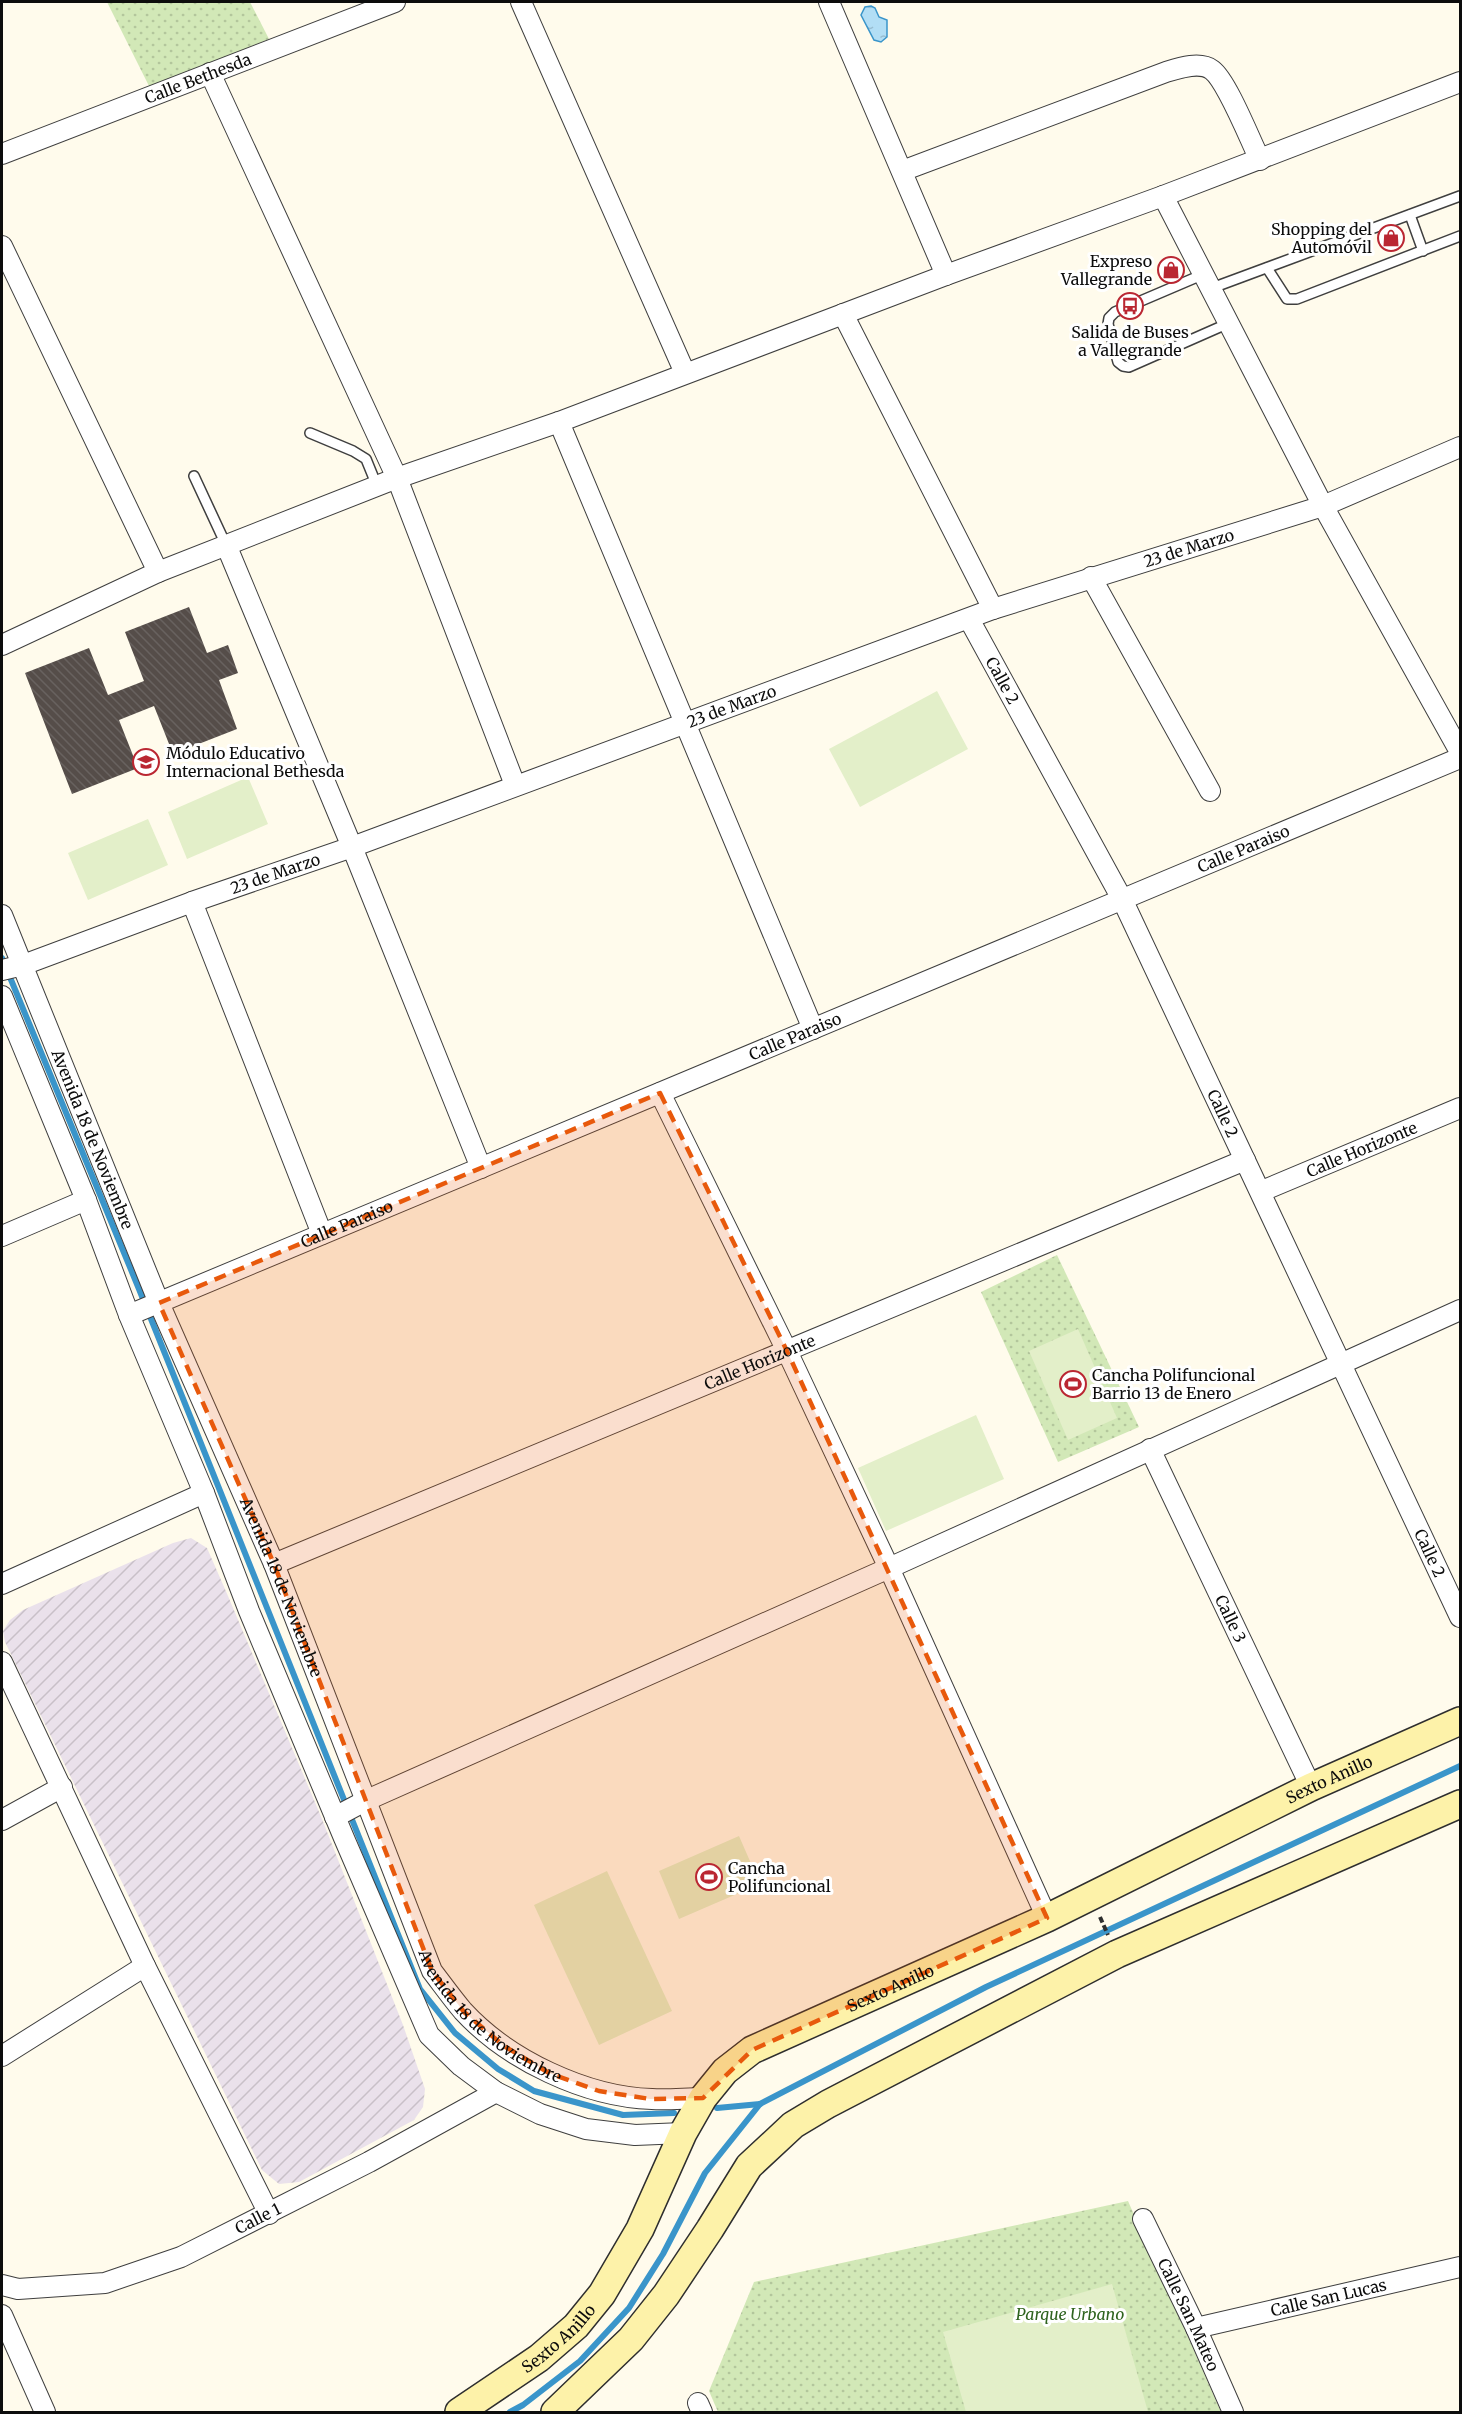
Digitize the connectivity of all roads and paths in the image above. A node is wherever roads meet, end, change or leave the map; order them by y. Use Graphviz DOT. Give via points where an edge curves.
graph roads {
  1 [pos="395,2"];
  2 [pos="521,2"];
  3 [pos="829,2"];
  4 [pos="210,73"];
  5 [pos="1461,82"];
  6 [pos="2,154"];
  7 [pos="1260,160"];
  8 [pos="902,171"];
  9 [pos="1163,196"];
  10 [pos="1461,196"];
  11 [pos="1410,215"];
  12 [pos="1461,236"];
  13 [pos="2,246"];
  14 [pos="1423,251"];
  15 [pos="1267,268"];
  16 [pos="946,275"];
  17 [pos="1208,281"];
  18 [pos="843,314"];
  19 [pos="1229,323"];
  20 [pos="685,373"];
  21 [pos="559,422"];
  22 [pos="310,432"];
  23 [pos="1461,447"];
  24 [pos="194,476"];
  25 [pos="397,478"];
  26 [pos="377,486"];
  27 [pos="1323,506"];
  28 [pos="227,547"];
  29 [pos="158,572"];
  30 [pos="1091,577"];
  31 [pos="993,609"];
  32 [pos="969,619"];
  33 [pos="2,645"];
  34 [pos="685,723"];
  35 [pos="1461,752"];
  36 [pos="1461,758"];
  37 [pos="515,785"];
  38 [pos="1210,791"];
  39 [pos="352,847"];
  40 [pos="1122,899"];
  41 [pos="192,902"];
  42 [pos="2,915"];
  43 [pos="12,967"];
  44 [pos="2,996"];
  45 [pos="813,1029"];
  46 [pos="660,1093"];
  47 [pos="1461,1108"];
  48 [pos="1245,1160"];
  49 [pos="481,1168"];
  50 [pos="1262,1191"];
  51 [pos="86,1200"];
  52 [pos="322,1234"];
  53 [pos="2,1236"];
  54 [pos="144,1309"];
  55 [pos="1461,1310"];
  56 [pos="787,1350"];
  57 [pos="1342,1364"];
  58 [pos="1150,1449"];
  59 [pos="204,1493"];
  60 [pos="274,1564"];
  61 [pos="889,1568"];
  62 [pos="2,1584"];
  63 [pos="1461,1617"];
  64 [pos="2,1662"];
  65 [pos="1461,1721"];
  66 [pos="1311,1786"];
  67 [pos="62,1787"];
  68 [pos="1461,1804"];
  69 [pos="351,1808"];
  70 [pos="2,1820"];
  71 [pos="1047,1918"];
  72 [pos="145,1966"];
  73 [pos="2,2056"];
  74 [pos="496,2092"];
  75 [pos="703,2098"];
  76 [pos="683,2133"];
  77 [pos="269,2214"];
  78 [pos="1143,2219"];
  79 [pos="1461,2268"];
  80 [pos="2,2285"];
  81 [pos="2,2315"];
  82 [pos="1196,2328"];
  83 [pos="45,2412"];
  84 [pos="459,2412"];
  85 [pos="555,2412"];
  86 [pos="1233,2412"];
  1 -- 4 [label="street, Calle Bethesda"];
  2 -- 20 [label="street"];
  3 -- 8 [label="street"];
  4 -- 6 [label="street, Calle Bethesda"];
  4 -- 25 [label="street"];
  5 -- 7 [label="street"];
  7 -- 8 [label="street" via="1221,80 1211,69 1198,66 1166,72"];
  7 -- 9 [label="street"];
  8 -- 16 [label="street"];
  9 -- 16 [label="street"];
  9 -- 17 [label="street"];
  10 -- 11 [label="lane"];
  11 -- 14 [label="lane"];
  11 -- 15 [label="lane"];
  12 -- 14 [label="lane"];
  13 -- 29 [label="street"];
  14 -- 15 [label="lane" via="1297,299 1287,298"];
  15 -- 17 [label="lane"];
  16 -- 18 [label="street"];
  17 -- 19 [label="street"];
  17 -- 19 [label="lane" via="1115,312 1108,324 1119,362 1129,366"];
  18 -- 20 [label="street"];
  18 -- 31 [label="street"];
  19 -- 27 [label="street"];
  20 -- 21 [label="street"];
  21 -- 25 [label="street"];
  21 -- 34 [label="street"];
  22 -- 26 [label="lane" via="366,459"];
  23 -- 27 [label="street, 23 de Marzo"];
  24 -- 28 [label="lane"];
  25 -- 26 [label="street"];
  25 -- 37 [label="street"];
  26 -- 28 [label="street"];
  27 -- 30 [label="street, 23 de Marzo"];
  27 -- 35 [label="street"];
  28 -- 29 [label="street"];
  28 -- 39 [label="street"];
  29 -- 33 [label="street"];
  30 -- 31 [label="street, 23 de Marzo"];
  30 -- 38 [label="street"];
  31 -- 32 [label="street, 23 de Marzo"];
  32 -- 34 [label="street, 23 de Marzo"];
  32 -- 40 [label="street, Calle 2"];
  34 -- 37 [label="street, 23 de Marzo"];
  34 -- 45 [label="street"];
  36 -- 40 [label="street, Calle Paraiso"];
  37 -- 39 [label="street, 23 de Marzo"];
  39 -- 41 [label="street, 23 de Marzo"];
  39 -- 49 [label="street"];
  40 -- 45 [label="street, Calle Paraiso"];
  40 -- 48 [label="street, Calle 2"];
  41 -- 43 [label="street, 23 de Marzo"];
  41 -- 52 [label="street"];
  42 -- 43 [label="street, Avenida 18 de Noviembre"];
  43 -- 54 [label="street, Avenida 18 de Noviembre"];
  44 -- 51 [label="street, Avenida 18 de Noviembre"];
  45 -- 46 [label="street, Calle Paraiso"];
  46 -- 49 [label="street, Calle Paraiso"];
  46 -- 56 [label="street"];
  47 -- 50 [label="street, Calle Horizonte"];
  48 -- 50 [label="street, Calle 2"];
  48 -- 56 [label="street, Calle Horizonte"];
  49 -- 52 [label="street, Calle Paraiso"];
  50 -- 57 [label="street, Calle 2"];
  51 -- 53 [label="street"];
  51 -- 54 [label="street, Avenida 18 de Noviembre"];
  52 -- 54 [label="street, Calle Paraiso"];
  54 -- 59 [label="street, Avenida 18 de Noviembre"];
  54 -- 60 [label="street, Avenida 18 de Noviembre"];
  55 -- 57 [label="street"];
  56 -- 60 [label="street, Calle Horizonte"];
  56 -- 61 [label="street"];
  57 -- 58 [label="street"];
  57 -- 63 [label="street, Calle 2"];
  58 -- 61 [label="street"];
  58 -- 66 [label="street, Calle 3"];
  59 -- 62 [label="street"];
  59 -- 69 [label="street, Avenida 18 de Noviembre" via="249,1611"];
  60 -- 69 [label="street, Avenida 18 de Noviembre"];
  61 -- 69 [label="street"];
  61 -- 71 [label="street"];
  64 -- 67 [label="street"];
  65 -- 66 [label="main road, Sexto Anillo"];
  66 -- 71 [label="main road, Sexto Anillo"];
  67 -- 70 [label="street"];
  67 -- 72 [label="street"];
  68 -- 85 [label="main road" via="1117,1954 793,2125 749,2166 672,2285 631,2339"];
  69 -- 74 [label="street, Avenida 18 de Noviembre" via="429,2035"];
  69 -- 75 [label="street, Avenida 18 de Noviembre" via="432,1971 464,2012 513,2052 549,2073 599,2091 650,2099"];
  71 -- 75 [label="main road, Sexto Anillo" via="752,2050 725,2071"];
  72 -- 73 [label="street"];
  72 -- 77 [label="street"];
  74 -- 76 [label="street, Avenida 18 de Noviembre" via="540,2114 586,2129 634,2135"];
  74 -- 77 [label="street, Calle 1"];
  75 -- 76 [label="main road, Sexto Anillo"];
  76 -- 84 [label="main road, Sexto Anillo" via="635,2238 589,2310 539,2358"];
  77 -- 80 [label="street, Calle 1" via="182,2257 105,2283 18,2289"];
  78 -- 82 [label="street, Calle San Mateo"];
  79 -- 82 [label="street, Calle San Lucas"];
  81 -- 83 [label="street"];
  82 -- 86 [label="street, Calle San Mateo"];
}
